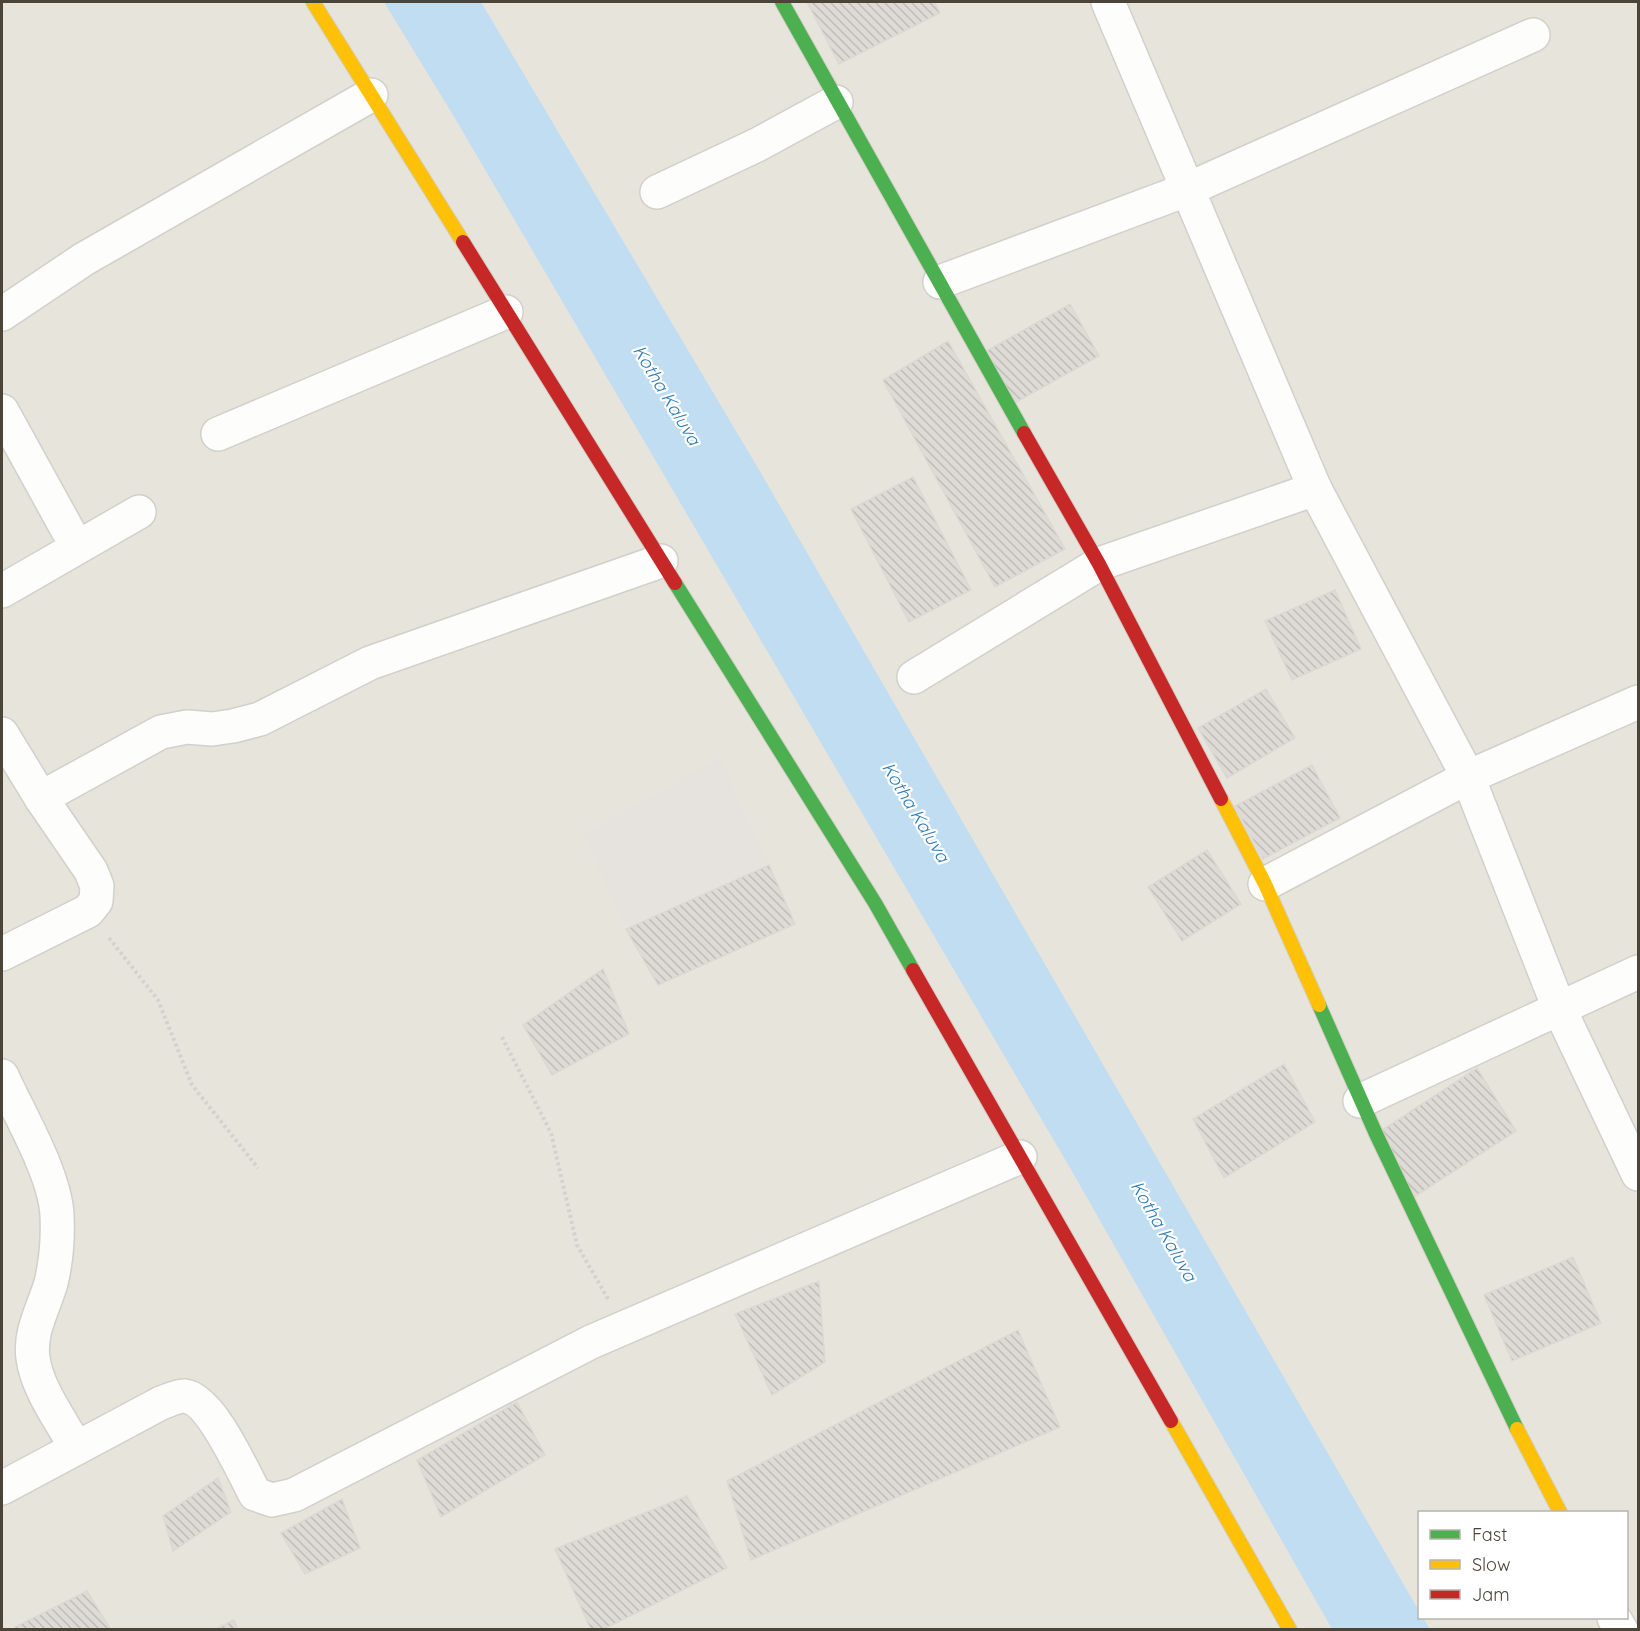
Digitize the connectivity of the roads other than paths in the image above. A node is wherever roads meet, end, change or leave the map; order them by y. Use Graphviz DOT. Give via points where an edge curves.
graph roads {
  1 [pos="312,2"];
  2 [pos="782,2"];
  3 [pos="1107,2"];
  4 [pos="1533,35"];
  5 [pos="370,94"];
  6 [pos="836,102"];
  7 [pos="1186,190"];
  8 [pos="657,192"];
  9 [pos="940,282"];
  10 [pos="506,312"];
  11 [pos="2,314"];
  12 [pos="2,411"];
  13 [pos="218,434"];
  14 [pos="1315,489"];
  15 [pos="139,512"];
  16 [pos="77,547"];
  17 [pos="661,561"];
  18 [pos="1099,564"];
  19 [pos="2,591"];
  20 [pos="914,677"];
  21 [pos="1638,702"];
  22 [pos="2,734"];
  23 [pos="1467,777"];
  24 [pos="41,798"];
  25 [pos="1266,884"];
  26 [pos="2,954"];
  27 [pos="1638,972"];
  28 [pos="1559,1008"];
  29 [pos="2,1076"];
  30 [pos="1360,1101"];
  31 [pos="1020,1157"];
  32 [pos="1638,1174"];
  33 [pos="76,1448"];
  34 [pos="2,1488"];
  35 [pos="1559,1511"];
  36 [pos="1290,1629"];
  1 -- 5 [label="main road"];
  2 -- 6 [label="main road"];
  3 -- 7 [label="street"];
  4 -- 7 [label="street"];
  5 -- 10 [label="main road"];
  5 -- 11 [label="street" via="84,259"];
  6 -- 8 [label="street"];
  6 -- 9 [label="main road"];
  7 -- 9 [label="street"];
  7 -- 14 [label="street"];
  9 -- 18 [label="main road"];
  10 -- 13 [label="street"];
  10 -- 17 [label="main road"];
  12 -- 16 [label="street"];
  14 -- 18 [label="street"];
  14 -- 23 [label="street"];
  15 -- 16 [label="street"];
  16 -- 19 [label="street"];
  17 -- 24 [label="street" via="370,663 260,719 212,729 187,727 161,732"];
  17 -- 31 [label="main road" via="875,903"];
  18 -- 20 [label="street"];
  18 -- 25 [label="main road"];
  21 -- 23 [label="street"];
  22 -- 24 [label="street"];
  23 -- 25 [label="street"];
  23 -- 28 [label="street"];
  24 -- 26 [label="street" via="91,871 97,886 96,901 88,911"];
  25 -- 30 [label="main road"];
  27 -- 28 [label="street"];
  28 -- 30 [label="street"];
  28 -- 32 [label="street"];
  29 -- 33 [label="street" via="54,1190 54,1260 33,1338 32,1357 38,1377"];
  30 -- 35 [label="main road" via="1497,1391"];
  31 -- 33 [label="street" via="624,1328 294,1495 272,1500 255,1494 217,1425 199,1403 183,1396 160,1403"];
  31 -- 36 [label="main road"];
  33 -- 34 [label="street"];
}
